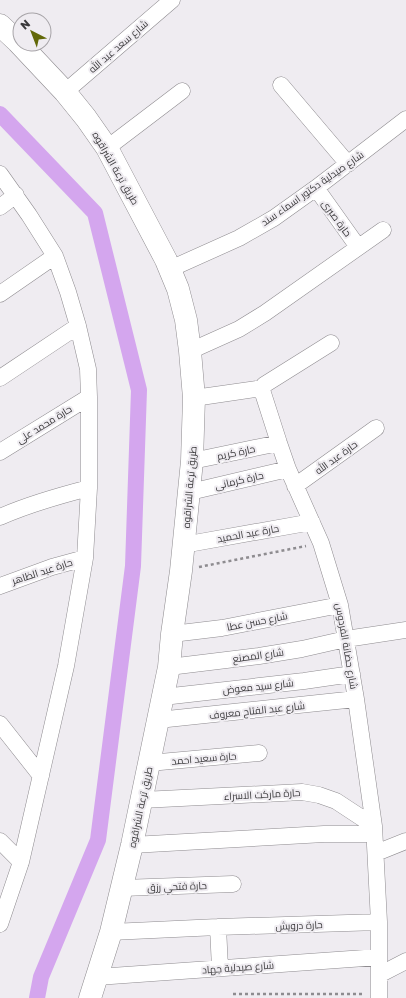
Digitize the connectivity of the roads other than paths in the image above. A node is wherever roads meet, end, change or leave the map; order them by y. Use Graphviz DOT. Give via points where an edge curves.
graph roads {
  1 [pos="172,0"];
  2 [pos="0,25"];
  3 [pos="281,85"];
  4 [pos="182,91"];
  5 [pos="65,92"];
  6 [pos="406,119"];
  7 [pos="107,148"];
  8 [pos="348,164"];
  9 [pos="0,174"];
  10 [pos="316,188"];
  11 [pos="16,196"];
  12 [pos="0,207"];
  13 [pos="383,230"];
  14 [pos="358,247"];
  15 [pos="55,256"];
  16 [pos="170,270"];
  17 [pos="0,294"];
  18 [pos="78,326"];
  19 [pos="331,343"];
  20 [pos="190,351"];
  21 [pos="0,378"];
  22 [pos="263,388"];
  23 [pos="89,397"];
  24 [pos="194,398"];
  25 [pos="376,428"];
  26 [pos="279,443"];
  27 [pos="0,452"];
  28 [pos="192,461"];
  29 [pos="288,469"];
  30 [pos="295,486"];
  31 [pos="89,488"];
  32 [pos="190,492"];
  33 [pos="0,517"];
  34 [pos="312,522"];
  35 [pos="183,545"];
  36 [pos="85,558"];
  37 [pos="0,586"];
  38 [pos="340,605"];
  39 [pos="406,630"];
  40 [pos="172,634"];
  41 [pos="346,640"];
  42 [pos="169,667"];
  43 [pos="352,674"];
  44 [pos="163,697"];
  45 [pos="356,700"];
  46 [pos="158,720"];
  47 [pos="0,724"];
  48 [pos="259,753"];
  49 [pos="149,763"];
  50 [pos="41,776"];
  51 [pos="142,800"];
  52 [pos="374,830"];
  53 [pos="0,841"];
  54 [pos="406,841"];
  55 [pos="132,845"];
  56 [pos="376,853"];
  57 [pos="22,862"];
  58 [pos="233,884"];
  59 [pos="122,888"];
  60 [pos="379,922"];
  61 [pos="0,924"];
  62 [pos="218,927"];
  63 [pos="111,932"];
  64 [pos="379,958"];
  65 [pos="406,962"];
  66 [pos="220,968"];
  67 [pos="379,976"];
  68 [pos="97,977"];
  69 [pos="379,996"];
  70 [pos="90,998"];
  1 -- 5 [label="street, شارع سعد عبد الله"];
  2 -- 5 [label="street, طريق ترعة الشراقوه"];
  3 -- 8 [label="street"];
  4 -- 7 [label="street"];
  5 -- 7 [label="street, طريق ترعة الشراقوه"];
  6 -- 8 [label="street, شارع صيدلية دكتور اسماء سند"];
  7 -- 16 [label="street, طريق ترعة الشراقوه"];
  8 -- 10 [label="street, شارع صيدلية دكتور اسماء سند"];
  9 -- 11 [label="street"];
  10 -- 14 [label="street, حارة صبرى"];
  10 -- 16 [label="street, شارع صيدلية دكتور اسماء سند" via="274,218 239,238"];
  11 -- 12 [label="street"];
  11 -- 15 [label="street"];
  13 -- 14 [label="street"];
  14 -- 20 [label="street" via="243,327"];
  15 -- 17 [label="street"];
  15 -- 18 [label="street"];
  16 -- 20 [label="street, طريق ترعة الشراقوه" via="186,320"];
  18 -- 21 [label="street"];
  18 -- 23 [label="street" via="88,369"];
  19 -- 22 [label="street"];
  20 -- 24 [label="street, طريق ترعة الشراقوه"];
  22 -- 24 [label="street"];
  22 -- 26 [label="street, شارع حضانة الفردوس" via="262,393"];
  23 -- 27 [label="street, حارة محمد على"];
  23 -- 31 [label="street"];
  24 -- 28 [label="street, طريق ترعة الشراقوه"];
  25 -- 30 [label="street, حارة عبد الله"];
  26 -- 28 [label="street, حارة كريم"];
  26 -- 29 [label="street, شارع حضانة الفردوس"];
  28 -- 32 [label="street, طريق ترعة الشراقوه"];
  29 -- 30 [label="street, شارع حضانة الفردوس"];
  29 -- 32 [label="street, حارة كرمانى"];
  30 -- 34 [label="street, شارع حضانة الفردوس"];
  31 -- 33 [label="street" via="54,497"];
  31 -- 36 [label="street"];
  32 -- 35 [label="street, طريق ترعة الشراقوه"];
  34 -- 35 [label="street, حارة عبد الحميد"];
  34 -- 38 [label="street, شارع حضانة الفردوس"];
  35 -- 40 [label="street, طريق ترعة الشراقوه"];
  36 -- 37 [label="street, حارة عبد الظاهر"];
  36 -- 50 [label="street" via="66,666"];
  38 -- 40 [label="street, شارع حسن عطا" via="222,628"];
  38 -- 41 [label="street, شارع حضانة الفردوس"];
  39 -- 41 [label="street, شارع المصنع"];
  40 -- 42 [label="street, طريق ترعة الشراقوه"];
  41 -- 42 [label="street, شارع المصنع" via="273,654"];
  41 -- 43 [label="street, شارع حضانة الفردوس"];
  42 -- 44 [label="street, طريق ترعة الشراقوه"];
  43 -- 44 [label="street, شارع سيد معوض"];
  43 -- 45 [label="street, شارع حضانة الفردوس"];
  44 -- 46 [label="street, طريق ترعة الشراقوه"];
  45 -- 46 [label="street, شارع عبد الفتاح معروف"];
  45 -- 52 [label="street, شارع حضانة الفردوس"];
  46 -- 49 [label="street, طريق ترعة الشراقوه"];
  47 -- 50 [label="street"];
  48 -- 49 [label="street, حارة سعيد احمد"];
  49 -- 51 [label="street, طريق ترعة الشراقوه"];
  50 -- 57 [label="street"];
  51 -- 52 [label="street, حارة ماركت الاسراء" via="302,792 336,801"];
  51 -- 55 [label="street, طريق ترعة الشراقوه"];
  52 -- 55 [label="street"];
  52 -- 56 [label="street, شارع حضانة الفردوس"];
  53 -- 57 [label="street"];
  54 -- 56 [label="street"];
  55 -- 59 [label="street, طريق ترعة الشراقوه"];
  56 -- 60 [label="street, شارع حضانة الفردوس"];
  57 -- 61 [label="street"];
  58 -- 59 [label="street, حارة فتحي رزق"];
  59 -- 63 [label="street, طريق ترعة الشراقوه"];
  60 -- 62 [label="street, حارة درويش"];
  60 -- 64 [label="street, شارع حضانة الفردوس"];
  62 -- 63 [label="street, حارة درويش"];
  62 -- 66 [label="street"];
  63 -- 68 [label="street, طريق ترعة الشراقوه"];
  64 -- 66 [label="street, شارع صيدلية جهاد"];
  64 -- 67 [label="street, شارع حضانة الفردوس"];
  65 -- 67 [label="street"];
  66 -- 68 [label="street, شارع صيدلية جهاد"];
  67 -- 69 [label="street, شارع حضانة الفردوس"];
  68 -- 70 [label="street, طريق ترعة الشراقوه"];
}
